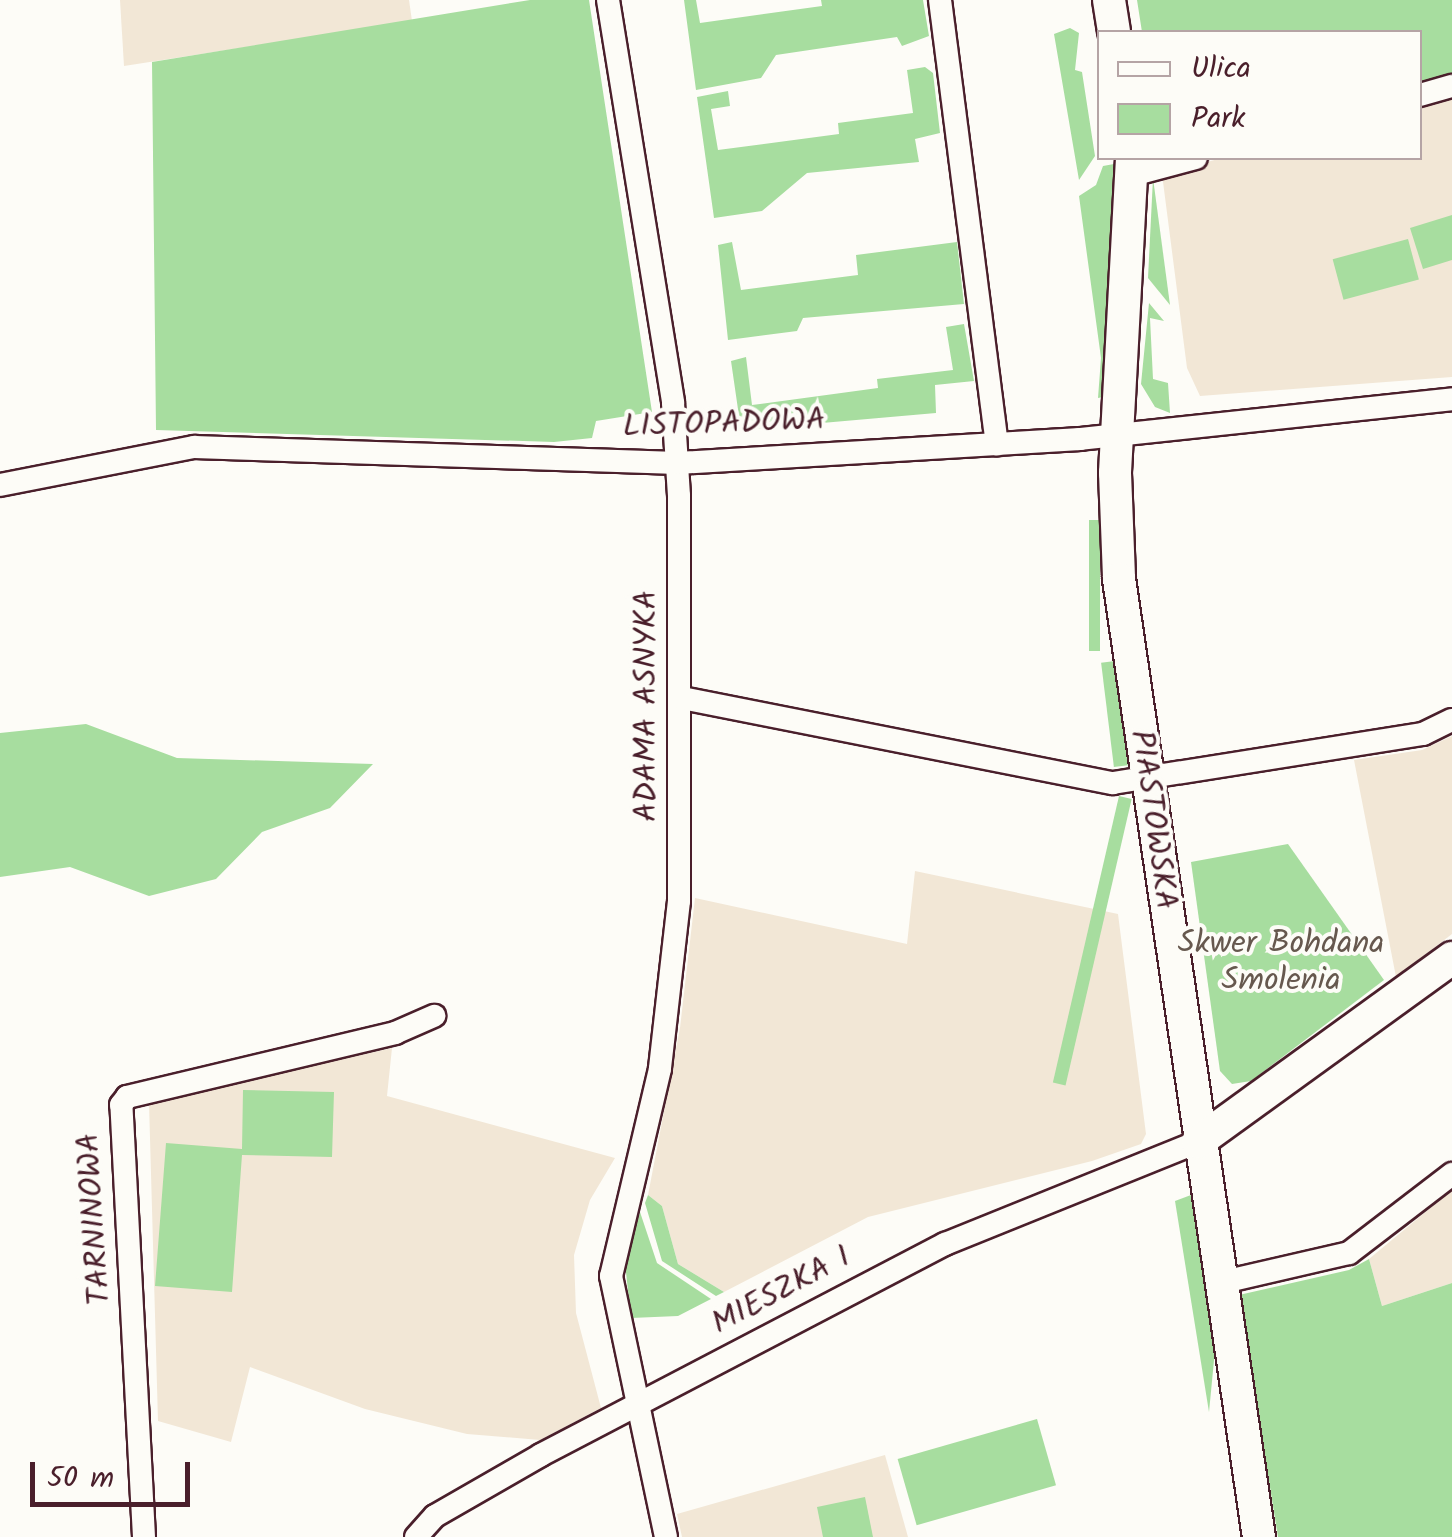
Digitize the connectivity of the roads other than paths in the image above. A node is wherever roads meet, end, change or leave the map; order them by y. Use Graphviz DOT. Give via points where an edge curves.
graph roads {
  1 [pos="608,0"];
  2 [pos="940,0"];
  3 [pos="1109,0"];
  4 [pos="1114,30"];
  5 [pos="1452,86"];
  6 [pos="1422,94"];
  7 [pos="1180,160"];
  8 [pos="1132,166"];
  9 [pos="1452,399"];
  10 [pos="1118,434"];
  11 [pos="997,444"];
  12 [pos="678,463"];
  13 [pos="0,485"];
  14 [pos="682,698"];
  15 [pos="1452,720"];
  16 [pos="1145,781"];
  17 [pos="1452,958"];
  18 [pos="434,1016"];
  19 [pos="1198,1142"];
  20 [pos="1452,1174"];
  21 [pos="1219,1283"];
  22 [pos="638,1406"];
  23 [pos="144,1537"];
  24 [pos="416,1537"];
  25 [pos="666,1537"];
  26 [pos="1259,1537"];
  1 -- 12 [label="street, ADAMA ASNYKA"];
  2 -- 11 [label="street"];
  3 -- 4 [label="street"];
  5 -- 6 [label="street"];
  7 -- 8 [label="street"];
  8 -- 10 [label="street, PIASTOWSKA"];
  9 -- 10 [label="street, LISTOPADOWA"];
  10 -- 11 [label="street, LISTOPADOWA"];
  10 -- 16 [label="street, PIASTOWSKA" via="1119,578"];
  11 -- 12 [label="street, LISTOPADOWA"];
  12 -- 13 [label="street, LISTOPADOWA" via="194,448"];
  12 -- 14 [label="street, ADAMA ASNYKA"];
  14 -- 16 [label="street" via="1113,783"];
  14 -- 22 [label="street, ADAMA ASNYKA" via="679,901 666,1031 648,1128 612,1254 613,1294"];
  15 -- 16 [label="street" via="1423,734"];
  16 -- 19 [label="street, PIASTOWSKA"];
  17 -- 19 [label="street"];
  18 -- 23 [label="street, TARNINOWA" via="395,1033 127,1097 120,1105"];
  19 -- 21 [label="street, PIASTOWSKA"];
  19 -- 22 [label="street, MIESZKA I" via="992,1220"];
  20 -- 21 [label="street" via="1349,1253"];
  21 -- 26 [label="street, PIASTOWSKA"];
  22 -- 24 [label="street, MIESZKA I" via="435,1516"];
  22 -- 25 [label="street, ADAMA ASNYKA"];
}
